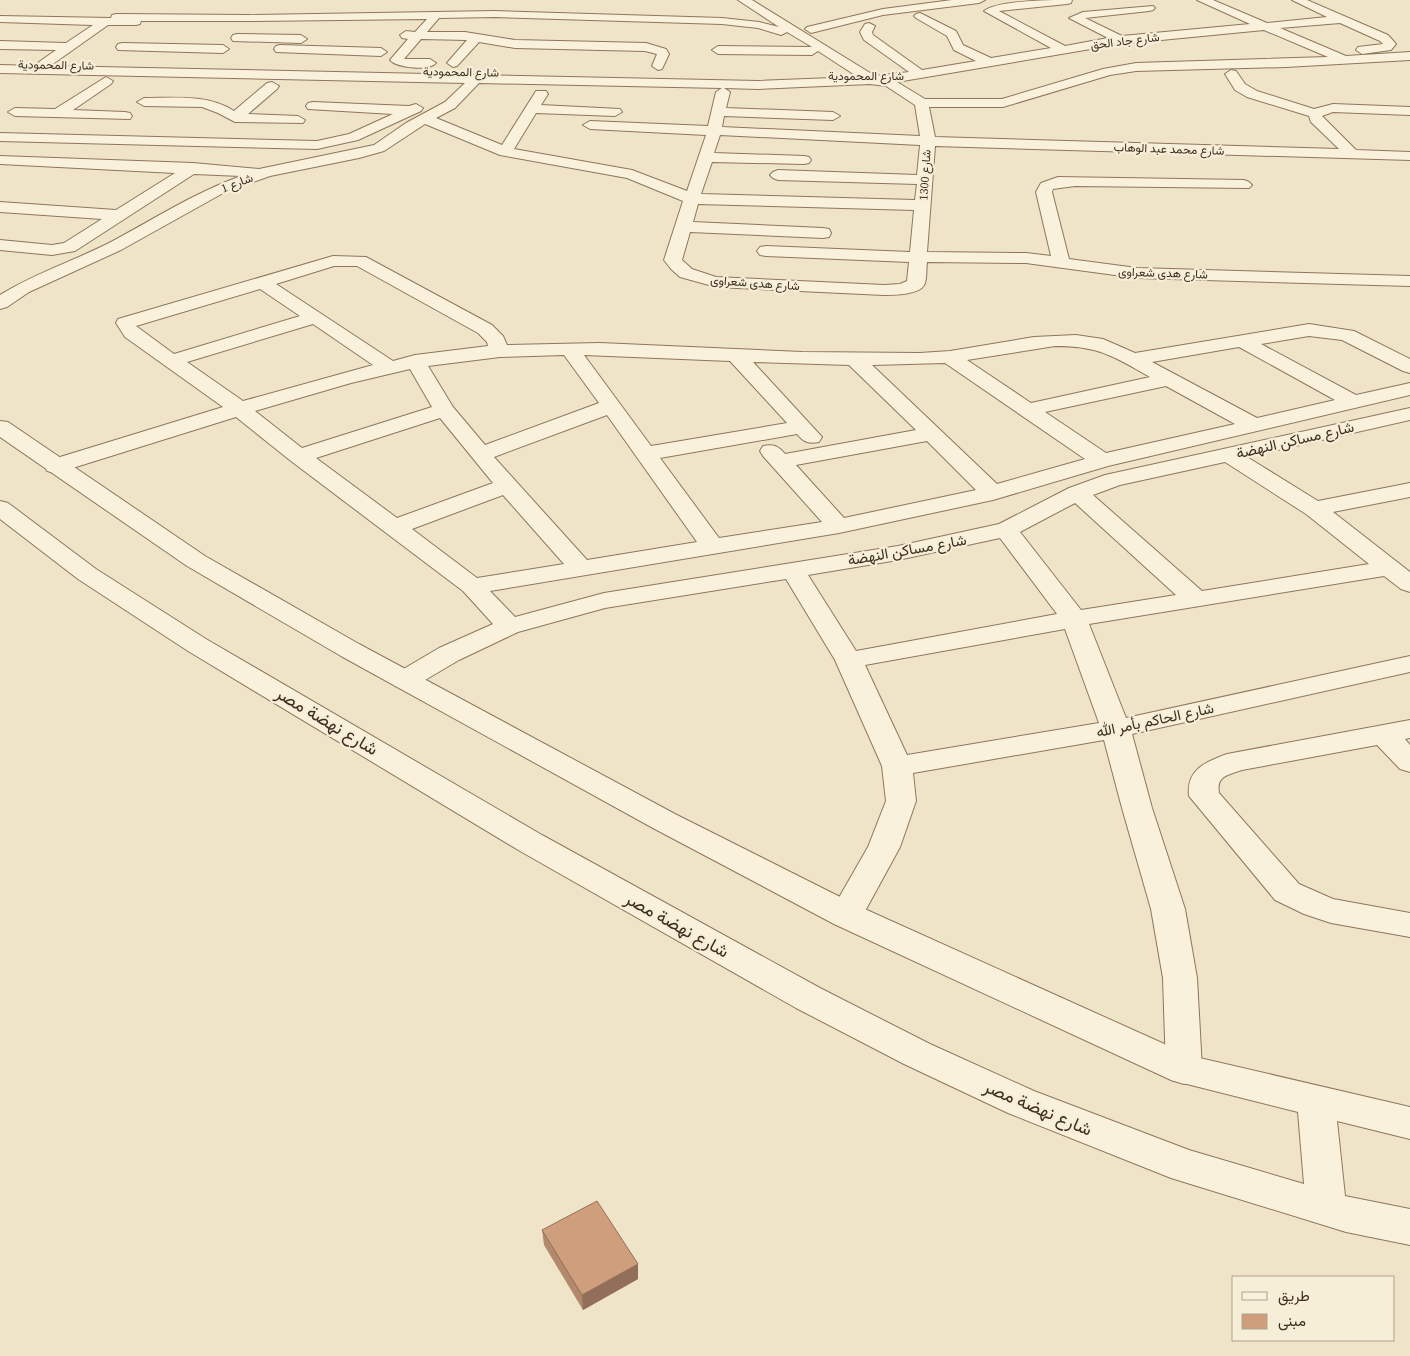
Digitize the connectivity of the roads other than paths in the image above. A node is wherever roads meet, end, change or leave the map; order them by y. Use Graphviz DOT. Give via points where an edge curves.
graph roads {
  1 [pos="979,0"];
  2 [pos="1130,0"];
  3 [pos="1203,0"];
  4 [pos="1298,0"];
  5 [pos="962,1"];
  6 [pos="1066,1"];
  7 [pos="757,2"];
  8 [pos="418,4"];
  9 [pos="694,8"];
  10 [pos="636,11"];
  11 [pos="112,14"];
  12 [pos="436,15"];
  13 [pos="528,15"];
  14 [pos="584,16"];
  15 [pos="920,16"];
  16 [pos="0,19"];
  17 [pos="1341,19"];
  18 [pos="52,20"];
  19 [pos="1176,20"];
  20 [pos="91,21"];
  21 [pos="199,23"];
  22 [pos="254,24"];
  23 [pos="869,26"];
  24 [pos="1266,26"];
  25 [pos="810,29"];
  26 [pos="36,30"];
  27 [pos="630,31"];
  28 [pos="187,32"];
  29 [pos="1202,32"];
  30 [pos="0,34"];
  31 [pos="86,35"];
  32 [pos="103,35"];
  33 [pos="397,35"];
  34 [pos="418,35"];
  35 [pos="238,38"];
  36 [pos="664,38"];
  37 [pos="292,39"];
  38 [pos="475,39"];
  39 [pos="710,39"];
  40 [pos="1120,40"];
  41 [pos="504,44"];
  42 [pos="5,45"];
  43 [pos="566,46"];
  44 [pos="69,47"];
  45 [pos="622,47"];
  46 [pos="164,48"];
  47 [pos="223,49"];
  48 [pos="320,50"];
  49 [pos="718,50"];
  50 [pos="1064,50"];
  51 [pos="812,51"];
  52 [pos="112,52"];
  53 [pos="381,52"];
  54 [pos="1329,53"];
  55 [pos="1410,56"];
  56 [pos="558,58"];
  57 [pos="269,59"];
  58 [pos="1347,60"];
  59 [pos="991,63"];
  60 [pos="0,64"];
  61 [pos="453,64"];
  62 [pos="471,64"];
  63 [pos="43,65"];
  64 [pos="659,66"];
  65 [pos="717,66"];
  66 [pos="202,67"];
  67 [pos="0,69"];
  68 [pos="364,71"];
  69 [pos="330,73"];
  70 [pos="1231,74"];
  71 [pos="916,76"];
  72 [pos="0,79"];
  73 [pos="844,79"];
  74 [pos="106,81"];
  75 [pos="880,82"];
  76 [pos="170,83"];
  77 [pos="272,86"];
  78 [pos="469,86"];
  79 [pos="544,88"];
  80 [pos="723,92"];
  81 [pos="327,94"];
  82 [pos="855,94"];
  83 [pos="34,99"];
  84 [pos="52,99"];
  85 [pos="916,99"];
  86 [pos="78,100"];
  87 [pos="428,100"];
  88 [pos="836,101"];
  89 [pos="144,102"];
  90 [pos="203,104"];
  91 [pos="313,106"];
  92 [pos="531,109"];
  93 [pos="410,110"];
  94 [pos="1410,111"];
  95 [pos="15,112"];
  96 [pos="718,112"];
  97 [pos="59,113"];
  98 [pos="625,113"];
  99 [pos="644,114"];
  100 [pos="1315,114"];
  101 [pos="126,116"];
  102 [pos="188,116"];
  103 [pos="834,116"];
  104 [pos="235,118"];
  105 [pos="593,118"];
  106 [pos="425,119"];
  107 [pos="298,120"];
  108 [pos="0,122"];
  109 [pos="638,127"];
  110 [pos="174,128"];
  111 [pos="714,131"];
  112 [pos="831,136"];
  113 [pos="0,137"];
  114 [pos="93,140"];
  115 [pos="159,141"];
  116 [pos="928,141"];
  117 [pos="270,144"];
  118 [pos="505,152"];
  119 [pos="1353,154"];
  120 [pos="706,156"];
  121 [pos="1410,156"];
  122 [pos="825,158"];
  123 [pos="782,159"];
  124 [pos="0,160"];
  125 [pos="574,164"];
  126 [pos="193,168"];
  127 [pos="266,172"];
  128 [pos="778,175"];
  129 [pos="825,177"];
  130 [pos="925,180"];
  131 [pos="1244,185"];
  132 [pos="692,200"];
  133 [pos="770,201"];
  134 [pos="826,203"];
  135 [pos="923,205"];
  136 [pos="0,207"];
  137 [pos="121,215"];
  138 [pos="683,227"];
  139 [pos="772,231"];
  140 [pos="823,233"];
  141 [pos="0,245"];
  142 [pos="766,251"];
  143 [pos="820,253"];
  144 [pos="918,257"];
  145 [pos="1061,262"];
  146 [pos="1410,280"];
  147 [pos="262,282"];
  148 [pos="758,284"];
  149 [pos="916,284"];
  150 [pos="0,303"];
  151 [pos="316,317"];
  152 [pos="1242,341"];
  153 [pos="570,349"];
  154 [pos="499,351"];
  155 [pos="735,354"];
  156 [pos="949,357"];
  157 [pos="1132,359"];
  158 [pos="855,360"];
  159 [pos="171,361"];
  160 [pos="415,361"];
  161 [pos="388,366"];
  162 [pos="1410,367"];
  163 [pos="1168,379"];
  164 [pos="1410,389"];
  165 [pos="1353,402"];
  166 [pos="611,406"];
  167 [pos="240,409"];
  168 [pos="444,410"];
  169 [pos="1027,410"];
  170 [pos="1410,414"];
  171 [pos="1253,425"];
  172 [pos="3,426"];
  173 [pos="802,427"];
  174 [pos="932,434"];
  175 [pos="757,435"];
  176 [pos="826,453"];
  177 [pos="481,454"];
  178 [pos="646,454"];
  179 [pos="1229,455"];
  180 [pos="299,456"];
  181 [pos="1102,461"];
  182 [pos="781,462"];
  183 [pos="55,466"];
  184 [pos="507,486"];
  185 [pos="993,493"];
  186 [pos="1077,493"];
  187 [pos="1406,495"];
  188 [pos="0,508"];
  189 [pos="1314,510"];
  190 [pos="839,526"];
  191 [pos="396,527"];
  192 [pos="1006,530"];
  193 [pos="712,546"];
  194 [pos="580,567"];
  195 [pos="1390,568"];
  196 [pos="792,569"];
  197 [pos="1410,584"];
  198 [pos="472,586"];
  199 [pos="1196,599"];
  200 [pos="1074,619"];
  201 [pos="509,626"];
  202 [pos="849,660"];
  203 [pos="1410,664"];
  204 [pos="405,680"];
  205 [pos="1116,729"];
  206 [pos="1397,732"];
  207 [pos="1410,762"];
  208 [pos="897,766"];
  209 [pos="846,915"];
  210 [pos="1410,924"];
  211 [pos="1184,1069"];
  212 [pos="1316,1101"];
  213 [pos="1410,1123"];
  214 [pos="1326,1208"];
  215 [pos="1410,1227"];
  1 -- 5 [label="street"];
  2 -- 40 [label="street" via="1153,10 1075,18"];
  3 -- 24 [label="street"];
  4 -- 17 [label="street"];
  5 -- 25 [label="street" via="876,13"];
  6 -- 50 [label="street" via="1001,7 990,11"];
  7 -- 25 [label="street"];
  7 -- 75 [label="street"];
  8 -- 10 [label="street"];
  9 -- 10 [label="street"];
  10 -- 14 [label="street"];
  10 -- 27 [label="street"];
  10 -- 51 [label="street" via="721,25 779,30"];
  11 -- 12 [label="street" via="248,18"];
  11 -- 20 [label="street"];
  11 -- 20 [label="street"];
  11 -- 21 [label="street"];
  11 -- 31 [label="street"];
  12 -- 13 [label="street"];
  12 -- 34 [label="street"];
  13 -- 14 [label="street"];
  13 -- 41 [label="street"];
  14 -- 43 [label="street"];
  15 -- 59 [label="street" via="952,34 958,47"];
  16 -- 18 [label="street"];
  17 -- 24 [label="street, شارع جاد الحق"];
  17 -- 54 [label="street" via="1384,38 1390,44"];
  18 -- 20 [label="street"];
  18 -- 26 [label="street"];
  19 -- 29 [label="street"];
  21 -- 22 [label="street"];
  21 -- 28 [label="street"];
  22 -- 33 [label="street" via="396,27 400,29"];
  22 -- 35 [label="street"];
  23 -- 71 [label="street" via="868,37"];
  24 -- 29 [label="street, شارع جاد الحق"];
  24 -- 54 [label="street"];
  25 -- 75 [label="street"];
  29 -- 40 [label="street, شارع جاد الحق"];
  30 -- 42 [label="street" via="29,34"];
  31 -- 32 [label="street"];
  31 -- 44 [label="street"];
  33 -- 34 [label="street"];
  33 -- 53 [label="street"];
  34 -- 38 [label="street"];
  34 -- 61 [label="street" via="396,61"];
  35 -- 37 [label="street"];
  35 -- 47 [label="street"];
  36 -- 45 [label="street" via="626,38"];
  37 -- 48 [label="street" via="331,40"];
  37 -- 57 [label="street"];
  38 -- 41 [label="street"];
  38 -- 61 [label="street"];
  39 -- 49 [label="street" via="720,39"];
  40 -- 50 [label="street, شارع جاد الحق"];
  41 -- 43 [label="street"];
  42 -- 44 [label="street"];
  43 -- 45 [label="street"];
  43 -- 56 [label="street"];
  44 -- 63 [label="street"];
  45 -- 64 [label="street" via="658,50 663,54"];
  46 -- 47 [label="street"];
  46 -- 52 [label="street"];
  46 -- 52 [label="street" via="181,36 137,36"];
  47 -- 66 [label="street"];
  48 -- 53 [label="street"];
  48 -- 57 [label="street"];
  49 -- 51 [label="street"];
  49 -- 65 [label="street"];
  50 -- 59 [label="street, شارع جاد الحق"];
  51 -- 73 [label="street"];
  52 -- 63 [label="street, شارع المحمودية"];
  52 -- 66 [label="street, شارع المحمودية"];
  53 -- 68 [label="street"];
  54 -- 58 [label="street"];
  55 -- 58 [label="street"];
  57 -- 66 [label="street, شارع المحمودية"];
  57 -- 69 [label="street, شارع المحمودية"];
  58 -- 85 [label="street" via="1136,67 1003,103"];
  59 -- 71 [label="street, شارع جاد الحق"];
  60 -- 63 [label="street, شارع المحمودية"];
  61 -- 62 [label="street"];
  67 -- 69 [label="street, شارع المحمودية"];
  68 -- 69 [label="street, شارع المحمودية"];
  68 -- 73 [label="street, شارع المحمودية"];
  69 -- 78 [label="street, شارع المحمودية"];
  70 -- 100 [label="street" via="1240,87 1252,94"];
  71 -- 75 [label="street, شارع المحمودية"];
  72 -- 74 [label="street"];
  73 -- 75 [label="street, شارع المحمودية"];
  73 -- 78 [label="street, شارع المحمودية" via="758,85"];
  74 -- 76 [label="street"];
  74 -- 86 [label="street"];
  75 -- 85 [label="street"];
  76 -- 77 [label="street"];
  76 -- 89 [label="street"];
  77 -- 78 [label="street"];
  77 -- 104 [label="street"];
  78 -- 79 [label="street"];
  78 -- 106 [label="street, شارع 1" via="450,105"];
  79 -- 80 [label="street" via="651,94"];
  79 -- 92 [label="street"];
  80 -- 82 [label="street"];
  80 -- 96 [label="street, شارع هدى شعراوى"];
  81 -- 91 [label="street"];
  83 -- 95 [label="street"];
  84 -- 86 [label="street"];
  85 -- 116 [label="street, شارع 1300"];
  86 -- 97 [label="street"];
  87 -- 93 [label="street"];
  88 -- 103 [label="street"];
  89 -- 90 [label="street"];
  89 -- 101 [label="street"];
  90 -- 102 [label="street"];
  90 -- 104 [label="street" via="223,110"];
  91 -- 93 [label="street"];
  91 -- 107 [label="street"];
  92 -- 105 [label="street"];
  92 -- 118 [label="street"];
  93 -- 117 [label="street" via="343,141 317,145"];
  94 -- 100 [label="street" via="1333,108"];
  95 -- 97 [label="street"];
  95 -- 108 [label="street"];
  96 -- 103 [label="street"];
  96 -- 111 [label="street, شارع هدى شعراوى"];
  97 -- 101 [label="street"];
  98 -- 105 [label="street"];
  99 -- 109 [label="street"];
  100 -- 119 [label="street" via="1316,119"];
  101 -- 114 [label="street"];
  103 -- 112 [label="street"];
  104 -- 107 [label="street"];
  105 -- 109 [label="street, شارع محمد عبد الوهاب"];
  105 -- 125 [label="street"];
  106 -- 118 [label="street"];
  106 -- 127 [label="street, شارع 1" via="372,150"];
  107 -- 117 [label="street"];
  109 -- 111 [label="street, شارع محمد عبد الوهاب"];
  110 -- 115 [label="street"];
  111 -- 112 [label="street, شارع محمد عبد الوهاب"];
  111 -- 120 [label="street, شارع هدى شعراوى"];
  112 -- 116 [label="street, شارع محمد عبد الوهاب"];
  112 -- 122 [label="street"];
  113 -- 114 [label="street"];
  114 -- 115 [label="street"];
  115 -- 117 [label="street"];
  116 -- 119 [label="street, شارع محمد عبد الوهاب"];
  116 -- 130 [label="street, شارع 1300"];
  118 -- 125 [label="street"];
  119 -- 121 [label="street, شارع محمد عبد الوهاب"];
  120 -- 123 [label="street"];
  120 -- 132 [label="street, شارع هدى شعراوى"];
  122 -- 123 [label="street"];
  122 -- 129 [label="street"];
  123 -- 128 [label="street"];
  124 -- 126 [label="street"];
  125 -- 132 [label="street" via="632,175"];
  126 -- 127 [label="street"];
  126 -- 137 [label="street"];
  127 -- 150 [label="street, شارع 1" via="198,199 115,246 23,288"];
  128 -- 129 [label="street"];
  128 -- 133 [label="street"];
  129 -- 130 [label="street"];
  130 -- 135 [label="street, شارع 1300"];
  131 -- 145 [label="street" via="1075,181 1046,186 1044,192"];
  132 -- 133 [label="street"];
  132 -- 138 [label="street, شارع هدى شعراوى"];
  133 -- 134 [label="street"];
  134 -- 135 [label="street"];
  134 -- 140 [label="street"];
  135 -- 144 [label="street, شارع 1300"];
  136 -- 137 [label="street"];
  137 -- 141 [label="street" via="69,247 52,250"];
  138 -- 139 [label="street"];
  138 -- 148 [label="street, شارع هدى شعراوى" via="673,260 681,271 716,282"];
  139 -- 140 [label="street"];
  139 -- 142 [label="street"];
  140 -- 143 [label="street"];
  142 -- 143 [label="street, شارع هدى شعراوى"];
  142 -- 148 [label="street"];
  143 -- 144 [label="street, شارع هدى شعراوى"];
  144 -- 145 [label="street, شارع هدى شعراوى" via="1026,258"];
  144 -- 149 [label="street, شارع 1300"];
  145 -- 146 [label="street, شارع هدى شعراوى" via="1137,273"];
  147 -- 151 [label="street"];
  147 -- 154 [label="street" via="333,261 360,261 485,329 496,340"];
  147 -- 159 [label="street" via="125,323 132,333"];
  148 -- 149 [label="street, شارع هدى شعراوى" via="884,290"];
  151 -- 159 [label="street"];
  151 -- 161 [label="street"];
  152 -- 157 [label="street"];
  152 -- 162 [label="street" via="1309,330 1335,332"];
  152 -- 165 [label="street"];
  153 -- 154 [label="street"];
  153 -- 155 [label="street"];
  153 -- 166 [label="street"];
  154 -- 160 [label="street"];
  155 -- 158 [label="street"];
  155 -- 173 [label="street"];
  156 -- 157 [label="street" via="1060,340 1080,340 1106,345"];
  156 -- 158 [label="street"];
  156 -- 169 [label="street"];
  157 -- 163 [label="street"];
  158 -- 174 [label="street"];
  159 -- 167 [label="street"];
  160 -- 161 [label="street"];
  160 -- 168 [label="street"];
  161 -- 167 [label="street"];
  163 -- 169 [label="street"];
  163 -- 171 [label="street"];
  164 -- 165 [label="street, شارع مساكن النهضة"];
  165 -- 171 [label="street, شارع مساكن النهضة"];
  166 -- 177 [label="street"];
  166 -- 178 [label="street"];
  167 -- 180 [label="street"];
  167 -- 183 [label="street"];
  168 -- 177 [label="street"];
  168 -- 180 [label="street"];
  169 -- 181 [label="street"];
  170 -- 179 [label="street, شارع مساكن النهضة"];
  171 -- 181 [label="street, شارع مساكن النهضة"];
  172 -- 183 [label="street"];
  173 -- 175 [label="street"];
  173 -- 176 [label="street"];
  174 -- 176 [label="street"];
  174 -- 185 [label="street"];
  175 -- 178 [label="street"];
  175 -- 182 [label="street"];
  176 -- 182 [label="street"];
  177 -- 184 [label="street"];
  178 -- 193 [label="street"];
  179 -- 186 [label="street, شارع مساكن النهضة" via="1113,480"];
  179 -- 189 [label="street"];
  180 -- 191 [label="street"];
  181 -- 185 [label="street, شارع مساكن النهضة"];
  182 -- 190 [label="street"];
  183 -- 204 [label="street" via="196,561"];
  184 -- 191 [label="street"];
  184 -- 194 [label="street"];
  185 -- 190 [label="street, شارع مساكن النهضة"];
  186 -- 192 [label="street, شارع مساكن النهضة"];
  186 -- 199 [label="street"];
  187 -- 189 [label="street"];
  188 -- 214 [label="street, شارع نهضة مصر" via="87,574 197,645 530,843 808,998 916,1054 1021,1102 1185,1166"];
  189 -- 195 [label="street"];
  190 -- 193 [label="street, شارع مساكن النهضة"];
  191 -- 198 [label="street"];
  192 -- 196 [label="street, شارع مساكن النهضة" via="898,553"];
  192 -- 200 [label="street"];
  193 -- 194 [label="street, شارع مساكن النهضة"];
  194 -- 198 [label="street, شارع مساكن النهضة"];
  195 -- 197 [label="street"];
  195 -- 199 [label="street"];
  196 -- 201 [label="street, شارع مساكن النهضة" via="604,601"];
  196 -- 202 [label="street"];
  198 -- 201 [label="street"];
  199 -- 200 [label="street"];
  200 -- 202 [label="street"];
  200 -- 205 [label="street"];
  201 -- 204 [label="street, شارع مساكن النهضة" via="449,654"];
  202 -- 208 [label="street"];
  203 -- 205 [label="street, شارع الحاكم بأمر الله"];
  204 -- 209 [label="street" via="664,821"];
  205 -- 208 [label="street, شارع الحاكم بأمر الله"];
  205 -- 211 [label="street" via="1136,808 1168,909 1180,978"];
  206 -- 207 [label="street"];
  206 -- 210 [label="street" via="1237,761 1214,769 1204,777 1202,787 1204,796 1287,892 1323,910"];
  208 -- 209 [label="street" via="901,801 884,848"];
  209 -- 211 [label="street"];
  211 -- 212 [label="street"];
  212 -- 213 [label="street"];
  212 -- 214 [label="street"];
  214 -- 215 [label="street, شارع نهضة مصر"];
}
